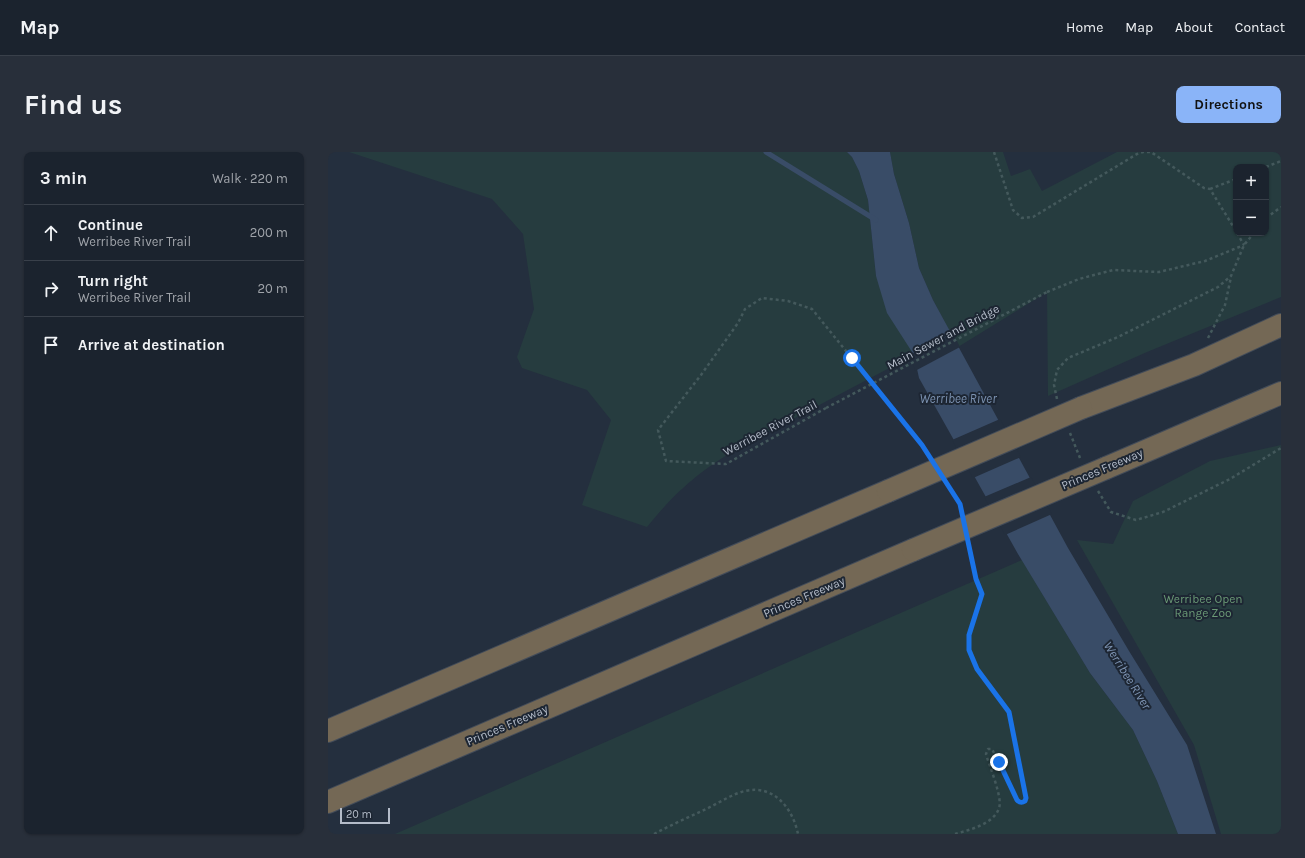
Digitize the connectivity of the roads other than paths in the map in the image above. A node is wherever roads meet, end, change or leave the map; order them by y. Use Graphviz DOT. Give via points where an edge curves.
graph roads {
  1 [pos="1281,325"];
  2 [pos="1281,393"];
  3 [pos="328,731"];
  4 [pos="328,802"];
  1 -- 3 [label="highway, bridge" via="1194,365 1081,408"];
  2 -- 4 [label="highway, Princes Freeway, bridge"];
}
